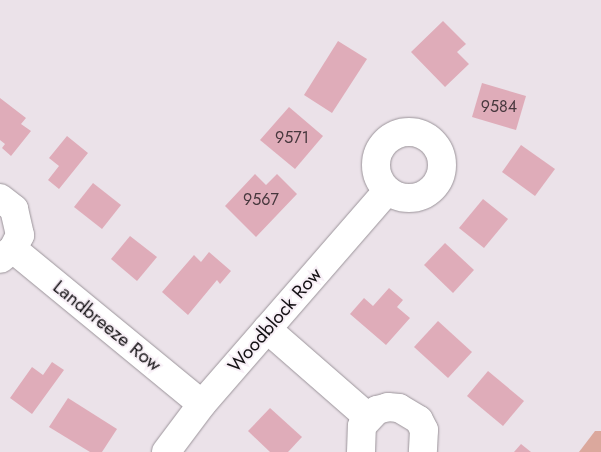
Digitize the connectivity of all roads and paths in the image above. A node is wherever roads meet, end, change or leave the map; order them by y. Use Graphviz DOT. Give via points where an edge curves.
graph roads {
  1 [pos="386,191"];
  2 [pos="0,198"];
  3 [pos="7,254"];
  4 [pos="267,329"];
  5 [pos="202,404"];
  6 [pos="368,417"];
  7 [pos="166,452"];
  8 [pos="361,452"];
  9 [pos="423,452"];
  1 -- 4 [label="street, Woodblock Row"];
  2 -- 3 [label="street, Landbreeze Row" via="14,209 19,222 20,235"];
  3 -- 5 [label="street, Landbreeze Row"];
  4 -- 5 [label="street, Woodblock Row"];
  4 -- 6 [label="street"];
  5 -- 7 [label="street, Woodblock Row"];
  6 -- 8 [label="street" via="359,436"];
  6 -- 9 [label="street" via="388,407 410,412 424,430"];
}
